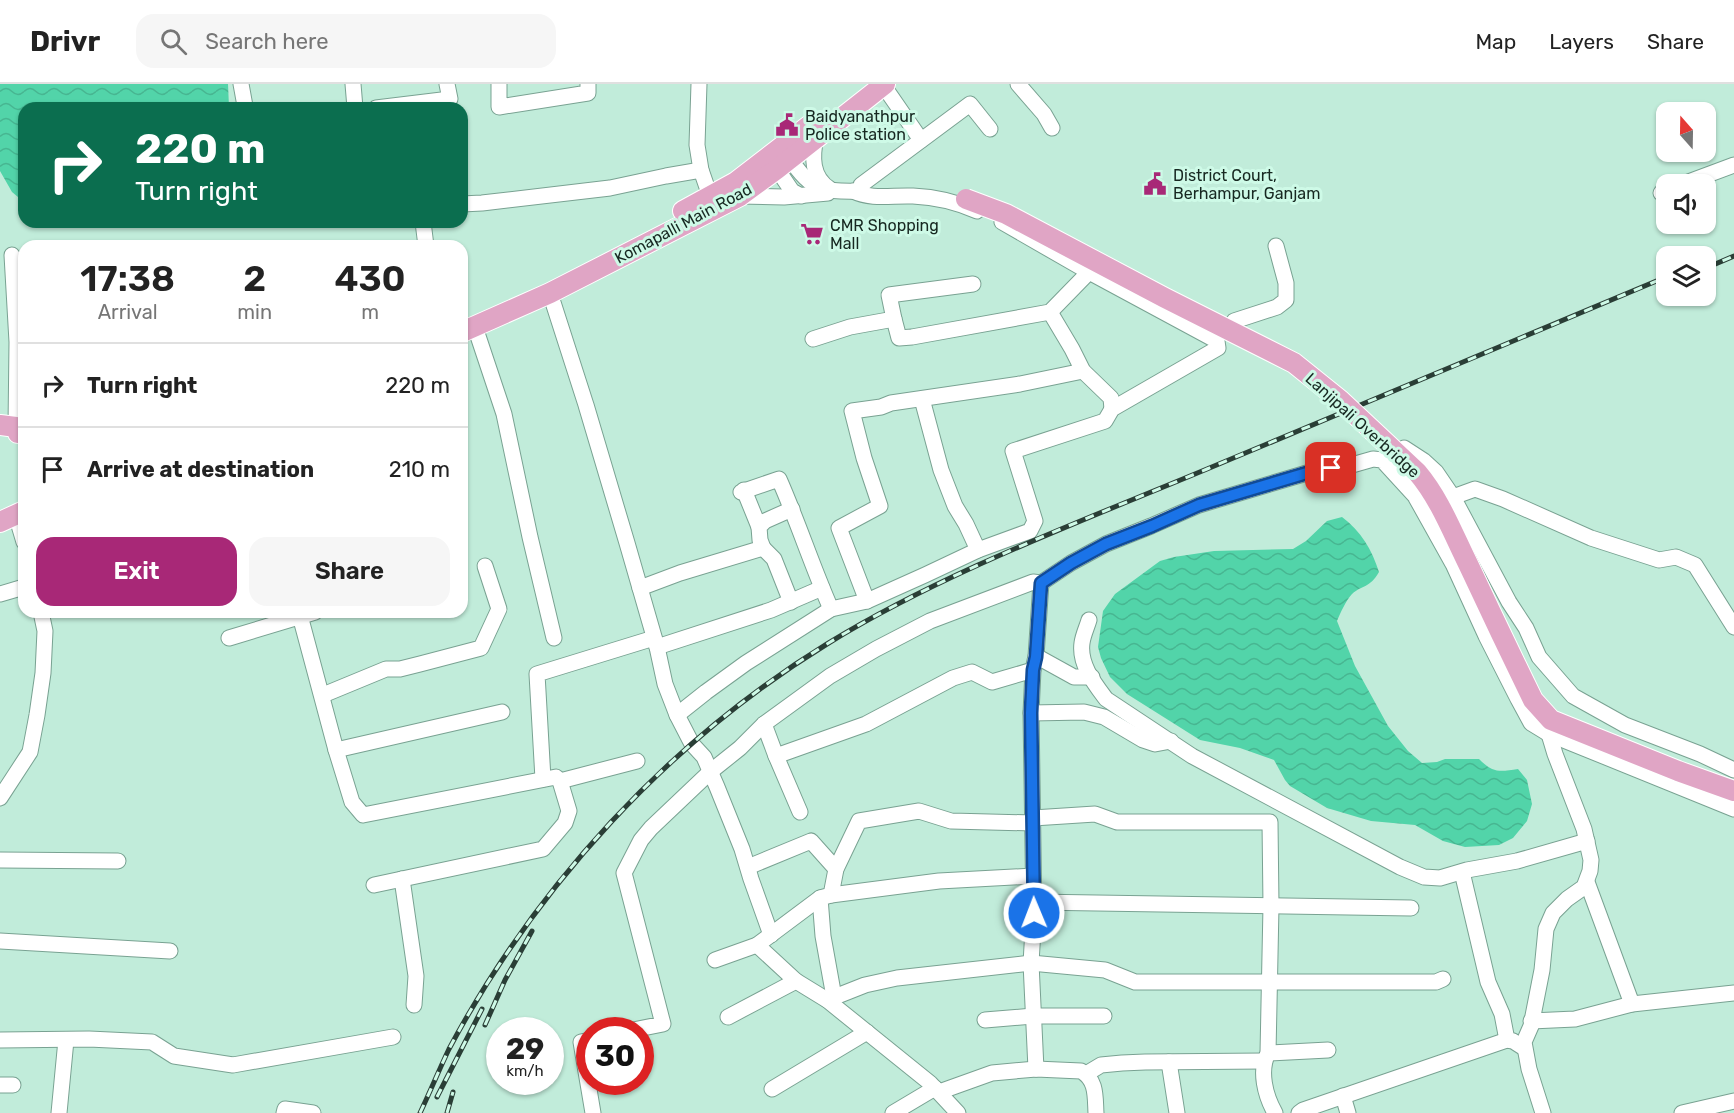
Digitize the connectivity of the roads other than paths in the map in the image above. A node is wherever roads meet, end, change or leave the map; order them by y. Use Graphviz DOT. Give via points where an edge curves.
graph roads {
  1 [pos="241,84"];
  2 [pos="353,84"];
  3 [pos="447,84"];
  4 [pos="499,84"];
  5 [pos="588,84"];
  6 [pos="699,84"];
  7 [pos="878,84"];
  8 [pos="1018,84"];
  9 [pos="244,102"];
  10 [pos="354,102"];
  11 [pos="425,102"];
  12 [pos="1052,128"];
  13 [pos="990,129"];
  14 [pos="816,137"];
  15 [pos="921,140"];
  16 [pos="783,158"];
  17 [pos="1734,165"];
  18 [pos="701,170"];
  19 [pos="1710,174"];
  20 [pos="846,189"];
  21 [pos="710,196"];
  22 [pos="740,196"];
  23 [pos="801,196"];
  24 [pos="966,199"];
  25 [pos="468,204"];
  26 [pos="1276,246"];
  27 [pos="12,255"];
  28 [pos="1089,272"];
  29 [pos="972,284"];
  30 [pos="550,293"];
  31 [pos="18,311"];
  32 [pos="1050,312"];
  33 [pos="894,319"];
  34 [pos="1234,321"];
  35 [pos="468,324"];
  36 [pos="468,324"];
  37 [pos="468,330"];
  38 [pos="813,339"];
  39 [pos="1083,371"];
  40 [pos="18,374"];
  41 [pos="922,399"];
  42 [pos="1112,409"];
  43 [pos="13,433"];
  44 [pos="1382,460"];
  45 [pos="1453,497"];
  46 [pos="792,509"];
  47 [pos="1424,514"];
  48 [pos="759,527"];
  49 [pos="763,548"];
  50 [pos="978,550"];
  51 [pos="485,566"];
  52 [pos="1041,583"];
  53 [pos="640,588"];
  54 [pos="822,588"];
  55 [pos="18,589"];
  56 [pos="0,594"];
  57 [pos="867,601"];
  58 [pos="791,602"];
  59 [pos="831,609"];
  60 [pos="42,618"];
  61 [pos="292,618"];
  62 [pos="306,618"];
  63 [pos="1089,620"];
  64 [pos="1734,627"];
  65 [pos="229,638"];
  66 [pos="554,638"];
  67 [pos="655,642"];
  68 [pos="1034,664"];
  69 [pos="1092,677"];
  70 [pos="322,695"];
  71 [pos="502,712"];
  72 [pos="1031,713"];
  73 [pos="677,715"];
  74 [pos="764,724"];
  75 [pos="1549,734"];
  76 [pos="1171,741"];
  77 [pos="336,750"];
  78 [pos="776,756"];
  79 [pos="637,761"];
  80 [pos="1734,770"];
  81 [pos="710,772"];
  82 [pos="543,779"];
  83 [pos="560,781"];
  84 [pos="1734,791"];
  85 [pos="0,798"];
  86 [pos="1734,809"];
  87 [pos="800,812"];
  88 [pos="1033,820"];
  89 [pos="1587,842"];
  90 [pos="0,860"];
  91 [pos="118,861"];
  92 [pos="748,867"];
  93 [pos="836,869"];
  94 [pos="1462,872"];
  95 [pos="1033,876"];
  96 [pos="402,879"];
  97 [pos="1587,882"];
  98 [pos="374,885"];
  99 [pos="826,896"];
  100 [pos="1033,902"];
  101 [pos="1270,906"];
  102 [pos="1411,908"];
  103 [pos="771,935"];
  104 [pos="0,941"];
  105 [pos="757,945"];
  106 [pos="170,951"];
  107 [pos="715,960"];
  108 [pos="1031,963"];
  109 [pos="1443,979"];
  110 [pos="796,981"];
  111 [pos="1270,982"];
  112 [pos="1734,993"];
  113 [pos="830,998"];
  114 [pos="1632,1004"];
  115 [pos="414,1005"];
  116 [pos="1033,1016"];
  117 [pos="1104,1016"];
  118 [pos="728,1017"];
  119 [pos="986,1020"];
  120 [pos="1531,1022"];
  121 [pos="654,1026"];
  122 [pos="867,1032"];
  123 [pos="393,1037"];
  124 [pos="0,1040"];
  125 [pos="66,1040"];
  126 [pos="1507,1040"];
  127 [pos="1524,1048"];
  128 [pos="1328,1050"];
  129 [pos="1266,1057"];
  130 [pos="1169,1062"];
  131 [pos="1036,1069"];
  132 [pos="1086,1074"];
  133 [pos="772,1089"];
  134 [pos="937,1090"];
  135 [pos="590,1095"];
  136 [pos="1343,1096"];
  137 [pos="1734,1101"];
  138 [pos="953,1111"];
  139 [pos="59,1113"];
  140 [pos="285,1113"];
  141 [pos="313,1113"];
  142 [pos="593,1113"];
  143 [pos="893,1113"];
  144 [pos="1096,1113"];
  145 [pos="1177,1113"];
  146 [pos="1275,1113"];
  147 [pos="1299,1113"];
  148 [pos="1348,1113"];
  149 [pos="1544,1113"];
  150 [pos="1682,1113"];
  1 -- 9 [label="street"];
  2 -- 10 [label="street"];
  3 -- 11 [label="street" via="450,99"];
  4 -- 5 [label="street" via="499,107 588,93"];
  6 -- 18 [label="street" via="697,145"];
  7 -- 14 [label="main road, Komapalli Main Road"];
  7 -- 15 [label="street"];
  7 -- 16 [label="main road"];
  8 -- 12 [label="street"];
  13 -- 15 [label="street" via="970,104"];
  14 -- 16 [label="main road, Komapalli Main Road"];
  14 -- 20 [label="street" via="814,167 819,180"];
  15 -- 20 [label="street"];
  16 -- 20 [label="street" via="819,188"];
  16 -- 21 [label="main road"];
  16 -- 22 [label="main road, Komapalli Main Road"];
  16 -- 23 [label="street" via="792,191"];
  17 -- 19 [label="street"];
  18 -- 21 [label="street"];
  18 -- 25 [label="street" via="610,188"];
  20 -- 23 [label="street"];
  20 -- 24 [label="street, Lanjipali Overbridge" via="912,189"];
  20 -- 28 [label="street" via="871,197 928,197 967,206"];
  21 -- 35 [label="main road"];
  22 -- 23 [label="street"];
  22 -- 30 [label="main road, Komapalli Main Road"];
  24 -- 84 [label="main road, Lanjipali Overbridge, bridge" via="1006,214 1307,373 1426,482 1533,700 1551,720"];
  26 -- 34 [label="street" via="1286,283 1286,300 1277,307"];
  27 -- 31 [label="street"];
  28 -- 32 [label="street"];
  28 -- 42 [label="street" via="1217,342 1218,348"];
  29 -- 33 [label="street" via="889,295"];
  30 -- 36 [label="main road, Komapalli Main Road"];
  30 -- 53 [label="street"];
  32 -- 33 [label="street" via="899,338"];
  32 -- 39 [label="street"];
  33 -- 38 [label="street"];
  37 -- 66 [label="street" via="504,414"];
  39 -- 41 [label="street"];
  39 -- 42 [label="street" via="1111,398"];
  40 -- 43 [label="street"];
  41 -- 50 [label="street" via="941,470"];
  41 -- 57 [label="street" via="852,411 880,507 839,528"];
  42 -- 50 [label="street" via="1105,421 1013,451 1035,521 1030,531"];
  44 -- 45 [label="street" via="1404,448 1436,472"];
  44 -- 47 [label="street" via="1415,496"];
  44 -- 52 [label="street" via="1317,470 1199,505 1106,544"];
  45 -- 47 [label="street"];
  45 -- 64 [label="street" via="1475,489 1591,538 1659,560 1676,556 1685,560 1695,565"];
  45 -- 80 [label="street" via="1539,657 1573,696 1625,725"];
  46 -- 48 [label="street"];
  46 -- 48 [label="street" via="779,479 742,491"];
  46 -- 54 [label="street"];
  47 -- 75 [label="street" via="1453,564 1531,723"];
  48 -- 49 [label="street"];
  49 -- 53 [label="street"];
  49 -- 58 [label="street" via="774,560"];
  50 -- 57 [label="street"];
  51 -- 70 [label="street" via="499,609 481,648 400,669 386,669"];
  52 -- 68 [label="street"];
  52 -- 74 [label="street" via="1033,582 930,621 830,676"];
  53 -- 67 [label="street"];
  54 -- 58 [label="street"];
  54 -- 59 [label="street"];
  55 -- 56 [label="street"];
  57 -- 59 [label="street"];
  58 -- 67 [label="street"];
  59 -- 73 [label="street" via="746,663"];
  60 -- 85 [label="street" via="43,673 30,752"];
  61 -- 65 [label="street"];
  62 -- 70 [label="street"];
  63 -- 69 [label="street" via="1082,644 1083,662"];
  67 -- 73 [label="street"];
  67 -- 82 [label="street" via="537,674"];
  68 -- 69 [label="street" via="1074,677"];
  68 -- 72 [label="street"];
  68 -- 78 [label="street" via="992,682 972,672 953,678 866,724"];
  69 -- 76 [label="street" via="1106,699"];
  70 -- 77 [label="street"];
  71 -- 77 [label="street"];
  72 -- 76 [label="street" via="1084,712 1104,717 1149,742"];
  72 -- 88 [label="street"];
  73 -- 81 [label="street"];
  74 -- 78 [label="street"];
  74 -- 81 [label="street"];
  75 -- 86 [label="street"];
  75 -- 89 [label="street"];
  76 -- 94 [label="street" via="1192,756 1400,867 1424,877 1440,878"];
  77 -- 82 [label="street" via="352,802 363,815"];
  78 -- 87 [label="street"];
  79 -- 83 [label="street"];
  81 -- 92 [label="street"];
  81 -- 121 [label="street" via="646,834 624,873 663,1024"];
  82 -- 83 [label="street" via="556,777"];
  83 -- 96 [label="street" via="569,811 565,823 543,849"];
  88 -- 93 [label="street" via="951,821 919,811 860,821"];
  88 -- 95 [label="street"];
  88 -- 101 [label="street" via="1095,814 1117,822 1270,822"];
  89 -- 94 [label="street"];
  89 -- 97 [label="street" via="1591,860"];
  90 -- 91 [label="street"];
  92 -- 93 [label="street" via="812,841"];
  92 -- 103 [label="street"];
  93 -- 99 [label="street"];
  94 -- 126 [label="street" via="1488,982 1502,1014"];
  95 -- 99 [label="street" via="939,881"];
  95 -- 100 [label="street"];
  96 -- 98 [label="street"];
  96 -- 115 [label="street" via="416,976"];
  97 -- 114 [label="street"];
  97 -- 120 [label="street" via="1553,913 1546,929"];
  99 -- 103 [label="street"];
  99 -- 113 [label="street" via="823,936"];
  100 -- 101 [label="street"];
  100 -- 108 [label="street"];
  101 -- 102 [label="street"];
  101 -- 111 [label="street"];
  103 -- 105 [label="street"];
  104 -- 106 [label="street"];
  105 -- 107 [label="street"];
  105 -- 110 [label="street"];
  108 -- 111 [label="street" via="1105,970 1135,982"];
  108 -- 113 [label="street" via="897,978"];
  108 -- 116 [label="street"];
  109 -- 111 [label="street"];
  110 -- 113 [label="street"];
  110 -- 118 [label="street"];
  111 -- 129 [label="street"];
  112 -- 114 [label="street"];
  113 -- 122 [label="street"];
  114 -- 120 [label="street" via="1575,1019"];
  116 -- 117 [label="street"];
  116 -- 119 [label="street"];
  116 -- 131 [label="street"];
  120 -- 127 [label="street"];
  122 -- 133 [label="street"];
  122 -- 134 [label="street"];
  123 -- 125 [label="street" via="233,1065 174,1056 152,1042"];
  124 -- 125 [label="street"];
  125 -- 139 [label="street"];
  126 -- 127 [label="street"];
  126 -- 136 [label="street"];
  127 -- 149 [label="street"];
  128 -- 129 [label="street"];
  129 -- 130 [label="street"];
  129 -- 146 [label="street" via="1264,1080"];
  130 -- 132 [label="street" via="1101,1065"];
  130 -- 145 [label="street"];
  131 -- 132 [label="street"];
  131 -- 134 [label="street" via="992,1072"];
  132 -- 144 [label="street" via="1094,1084"];
  134 -- 138 [label="street"];
  134 -- 143 [label="street"];
  135 -- 142 [label="street"];
  136 -- 147 [label="street"];
  136 -- 148 [label="street"];
  137 -- 150 [label="street"];
  140 -- 141 [label="street" via="285,1109"];
}
